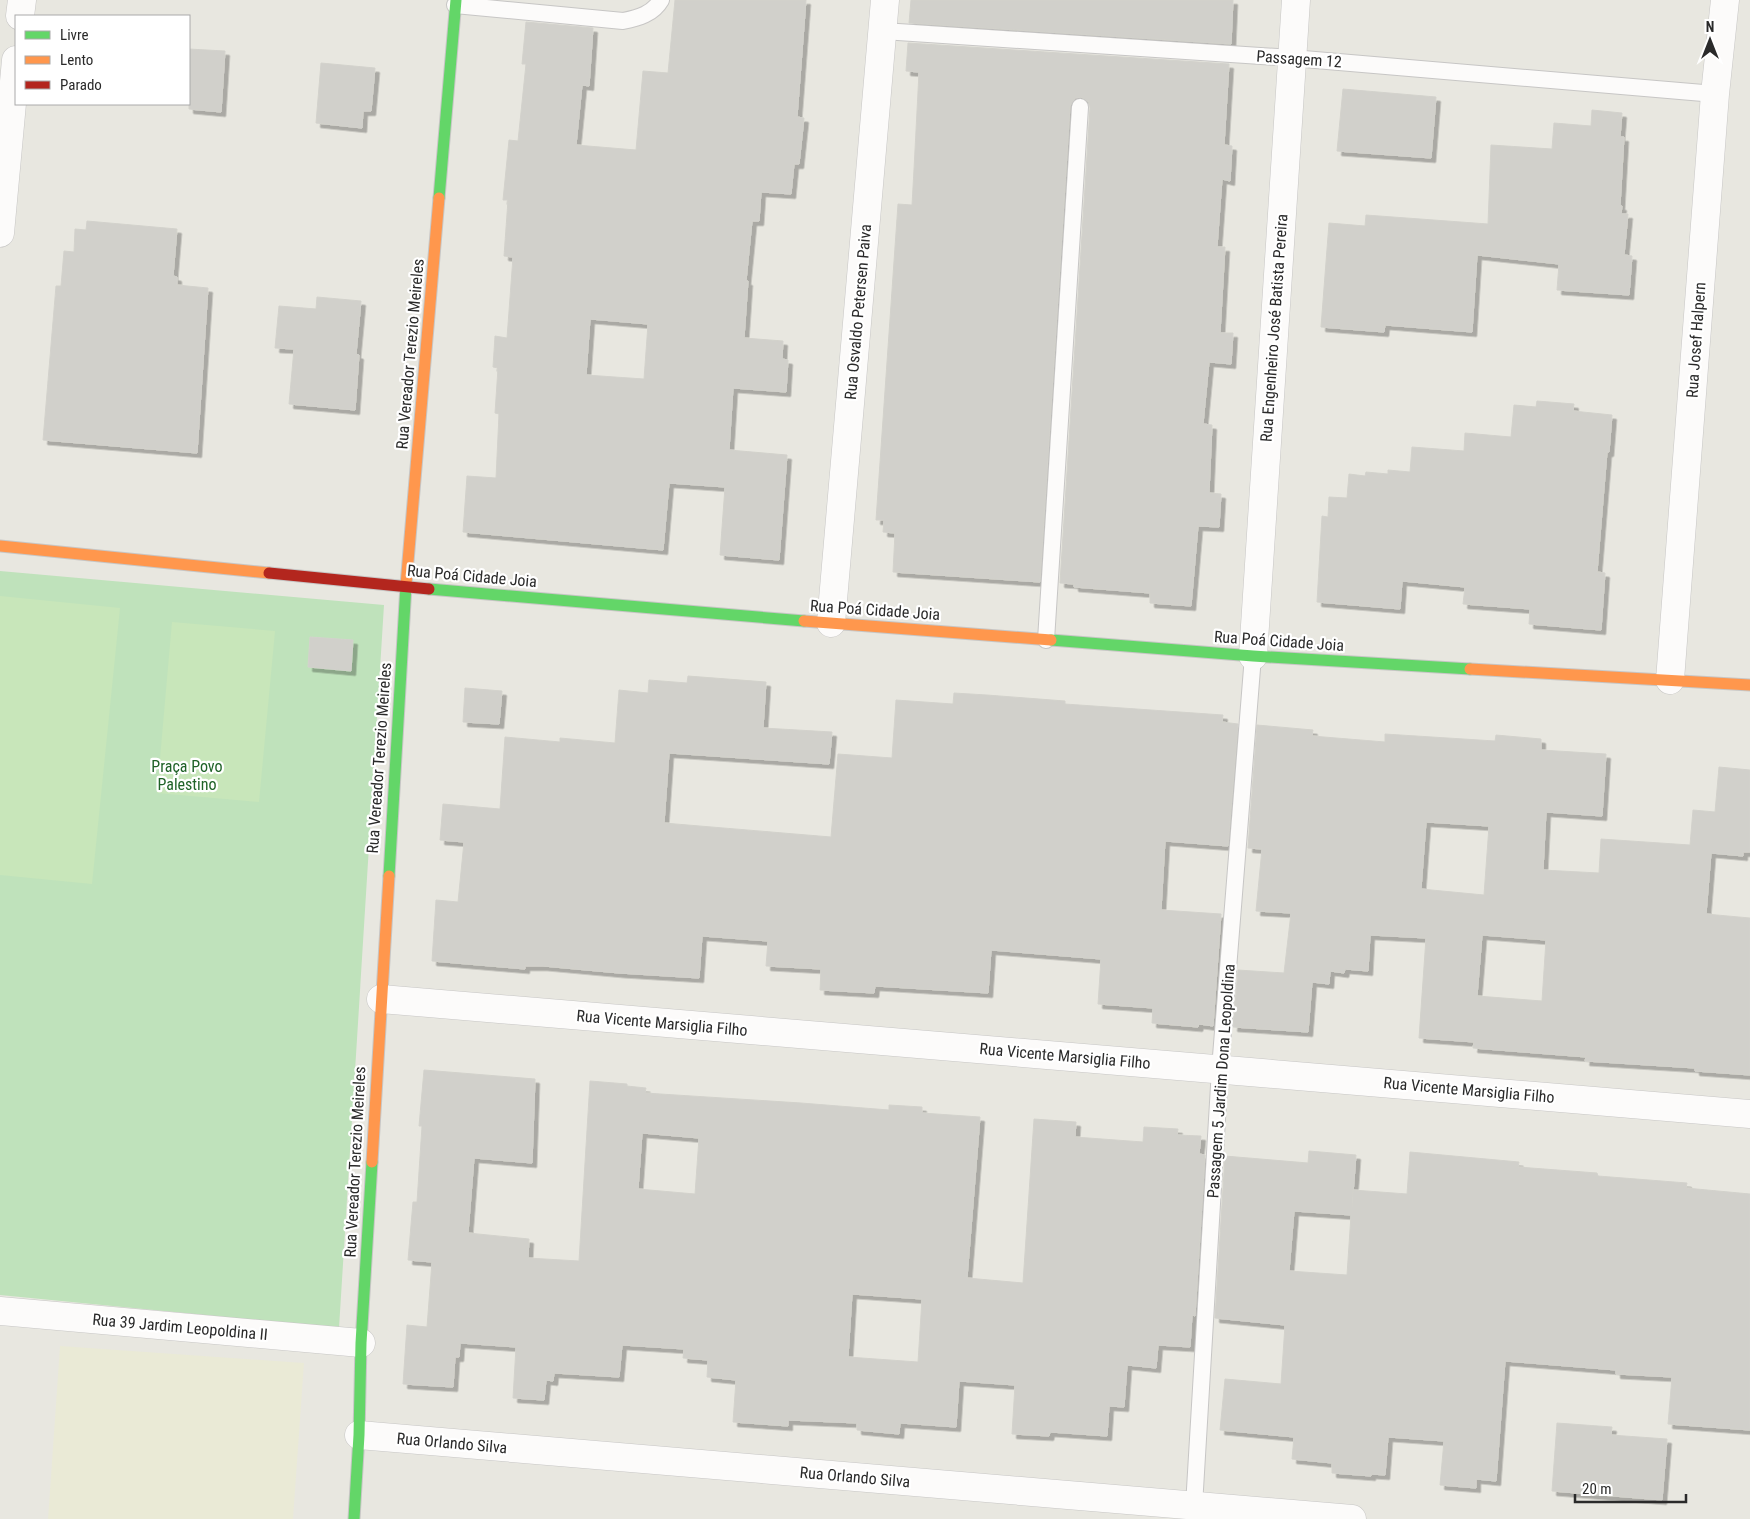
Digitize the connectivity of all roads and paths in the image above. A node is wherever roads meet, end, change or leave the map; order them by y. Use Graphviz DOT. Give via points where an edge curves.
graph roads {
  1 [pos="22,0"];
  2 [pos="661,0"];
  3 [pos="885,0"];
  4 [pos="1296,0"];
  5 [pos="1725,0"];
  6 [pos="455,3"];
  7 [pos="20,15"];
  8 [pos="883,31"];
  9 [pos="1292,58"];
  10 [pos="15,71"];
  11 [pos="1715,94"];
  12 [pos="1080,107"];
  13 [pos="0,233"];
  14 [pos="0,546"];
  15 [pos="406,587"];
  16 [pos="831,623"];
  17 [pos="1046,640"];
  18 [pos="1253,656"];
  19 [pos="1670,680"];
  20 [pos="1750,685"];
  21 [pos="381,999"];
  22 [pos="1220,1069"];
  23 [pos="1750,1114"];
  24 [pos="0,1311"];
  25 [pos="361,1343"];
  26 [pos="359,1435"];
  27 [pos="1194,1506"];
  28 [pos="354,1519"];
  29 [pos="1352,1519"];
  1 -- 7 [label="street"];
  2 -- 6 [label="lane" via="649,13 623,21"];
  3 -- 8 [label="street, Rua Osvaldo Petersen Paiva"];
  4 -- 9 [label="street, Rua Engenheiro José Batista Pereira"];
  5 -- 11 [label="street, Rua Josef Halpern"];
  6 -- 15 [label="street, Rua Vereador Terezio Meireles"];
  8 -- 9 [label="lane, Passagem 12"];
  8 -- 16 [label="street, Rua Osvaldo Petersen Paiva"];
  9 -- 11 [label="lane, Passagem 12"];
  9 -- 18 [label="street, Rua Engenheiro José Batista Pereira"];
  10 -- 13 [label="street"];
  11 -- 19 [label="street, Rua Josef Halpern"];
  12 -- 17 [label="lane"];
  14 -- 15 [label="street, Rua Poá Cidade Joia"];
  15 -- 16 [label="street, Rua Poá Cidade Joia"];
  15 -- 21 [label="street, Rua Vereador Terezio Meireles"];
  16 -- 17 [label="street, Rua Poá Cidade Joia"];
  17 -- 18 [label="street, Rua Poá Cidade Joia"];
  18 -- 19 [label="street, Rua Poá Cidade Joia"];
  18 -- 22 [label="lane, Passagem 5 Jardim Dona Leopoldina"];
  19 -- 20 [label="street, Rua Poá Cidade Joia"];
  21 -- 22 [label="street, Rua Vicente Marsiglia Filho"];
  21 -- 25 [label="street, Rua Vereador Terezio Meireles"];
  22 -- 23 [label="street, Rua Vicente Marsiglia Filho"];
  22 -- 27 [label="lane, Passagem 5 Jardim Dona Leopoldina"];
  24 -- 25 [label="street, Rua 39 Jardim Leopoldina II"];
  25 -- 26 [label="street, Rua Vereador Terezio Meireles"];
  26 -- 27 [label="street, Rua Orlando Silva"];
  26 -- 28 [label="street, Rua Vereador Terezio Meireles"];
  27 -- 29 [label="street, Rua Orlando Silva"];
}
